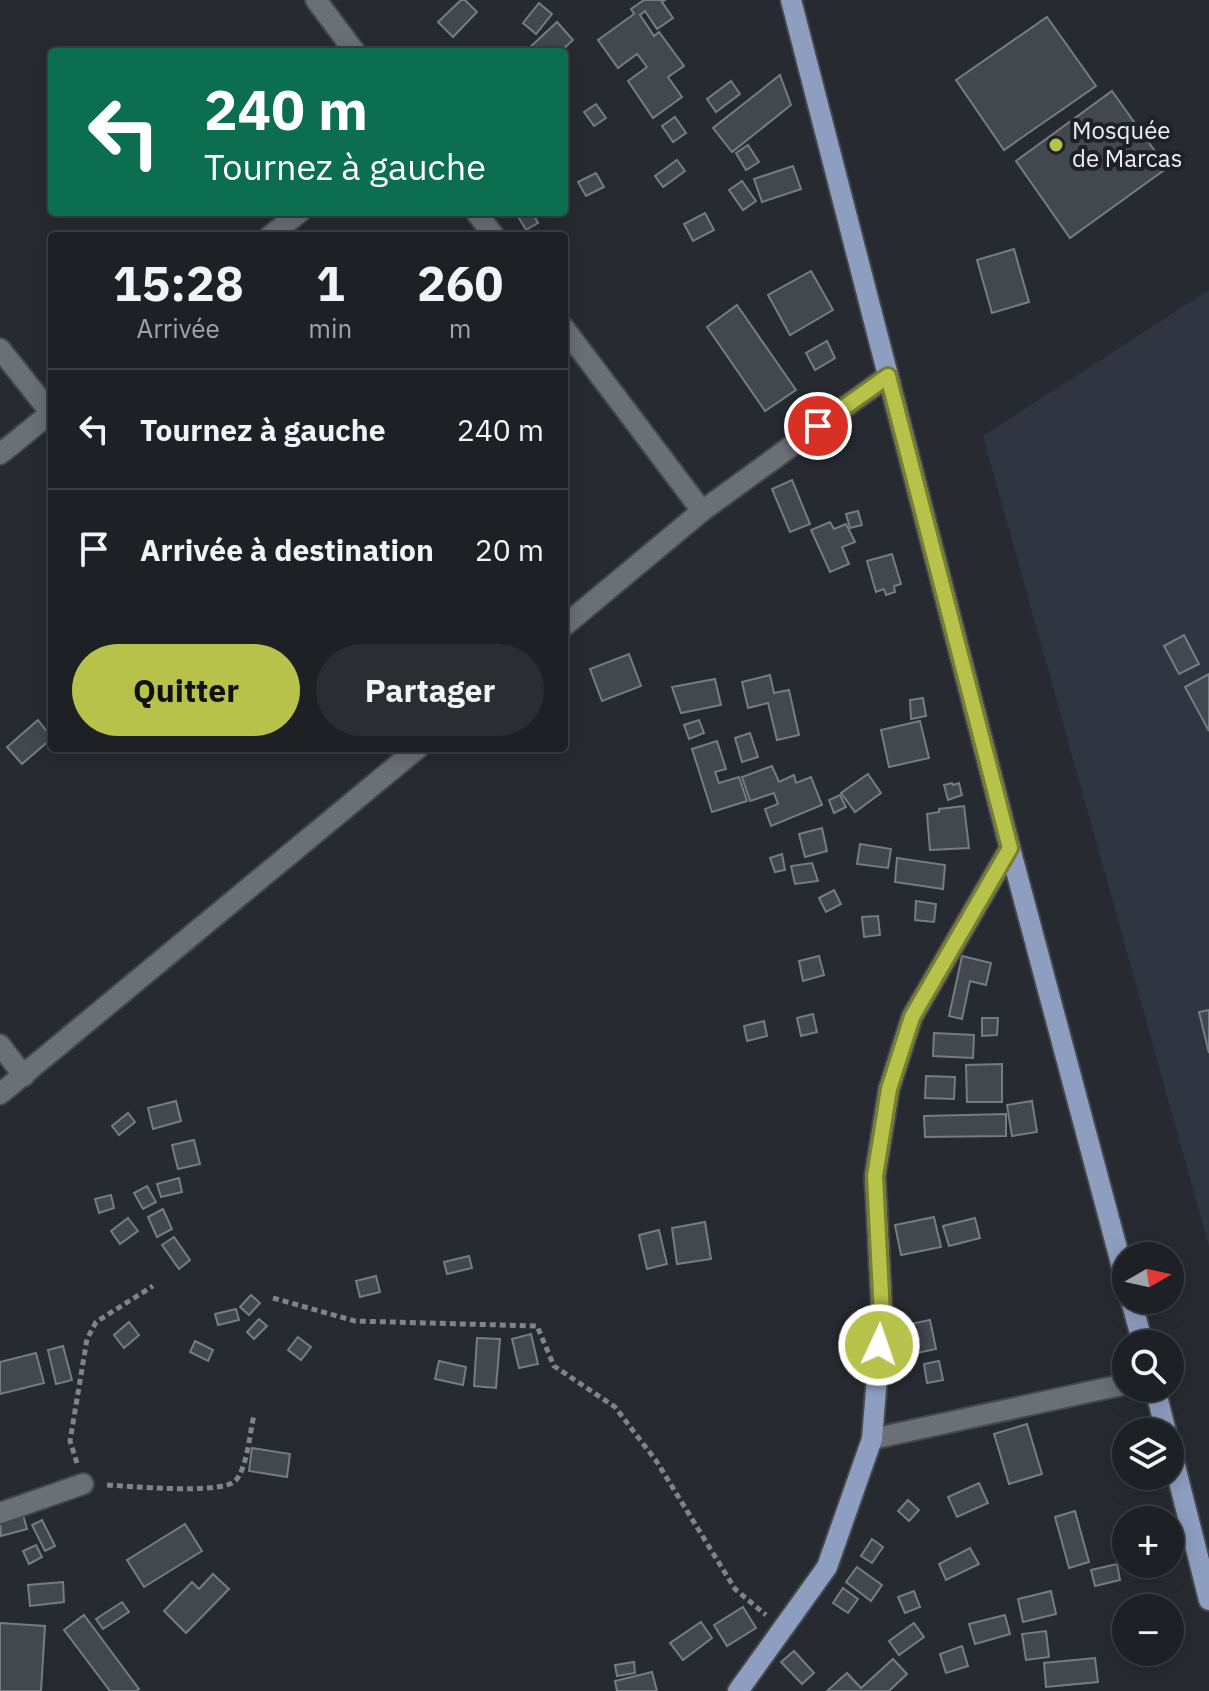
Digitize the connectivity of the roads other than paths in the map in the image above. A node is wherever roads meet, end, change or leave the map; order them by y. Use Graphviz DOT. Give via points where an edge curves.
graph roads {
  1 [pos="316,0"];
  2 [pos="791,0"];
  3 [pos="352,48"];
  4 [pos="295,216"];
  5 [pos="275,232"];
  6 [pos="568,333"];
  7 [pos="0,349"];
  8 [pos="888,376"];
  9 [pos="48,409"];
  10 [pos="48,415"];
  11 [pos="0,454"];
  12 [pos="702,511"];
  13 [pos="568,623"];
  14 [pos="413,752"];
  15 [pos="1010,848"];
  16 [pos="0,1045"];
  17 [pos="24,1076"];
  18 [pos="0,1094"];
  19 [pos="1115,1242"];
  20 [pos="1112,1387"];
  21 [pos="872,1439"];
  22 [pos="83,1484"];
  23 [pos="1181,1490"];
  24 [pos="0,1513"];
  25 [pos="1209,1600"];
  26 [pos="738,1691"];
  1 -- 3 [label="street"];
  2 -- 8 [label="main road"];
  4 -- 5 [label="street"];
  6 -- 12 [label="street"];
  7 -- 9 [label="street"];
  8 -- 12 [label="street"];
  8 -- 15 [label="main road"];
  10 -- 11 [label="street"];
  12 -- 13 [label="street"];
  14 -- 17 [label="street"];
  15 -- 19 [label="main road"];
  15 -- 21 [label="main road" via="912,1017 889,1089 875,1176 882,1314"];
  16 -- 17 [label="street"];
  17 -- 18 [label="street"];
  20 -- 21 [label="street"];
  21 -- 26 [label="main road" via="827,1567"];
  22 -- 24 [label="street"];
  23 -- 25 [label="main road"];
}
